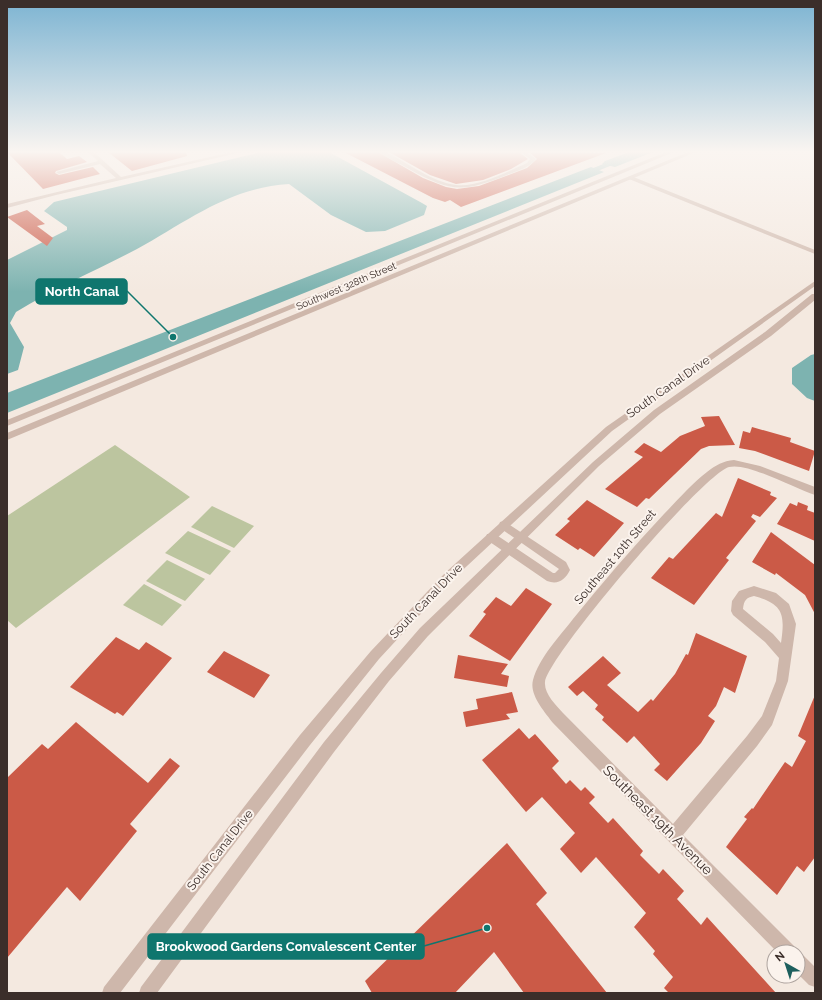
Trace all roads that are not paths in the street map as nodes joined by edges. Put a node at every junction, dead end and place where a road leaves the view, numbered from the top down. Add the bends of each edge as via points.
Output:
1 (32, 199) edge
2 (557, 199) edge
3 (581, 199) edge
4 (680, 199) edge
5 (8, 204) edge
6 (815, 252) edge
7 (815, 283) edge
8 (815, 296) edge
9 (7, 423) edge
10 (7, 437) edge
11 (815, 491) edge
12 (504, 525) junction
13 (521, 536) junction
14 (490, 537) junction
15 (508, 550) junction
16 (785, 656) junction
17 (539, 682) joint
18 (673, 835) junction
19 (780, 944) edge
20 (806, 970) edge
21 (815, 979) edge
22 (110, 993) edge
23 (147, 993) edge

1 - 5 street
2 - 9 street, Southwest 328th Street
3 - 10 street, Southwest 328th Street
4 - 6 street
7 - 12 street, South Canal Drive via 609,429
8 - 13 street, South Canal Drive via 768,334 657,412 596,464
11 - 17 street, Southeast 10th Street via 748,466 726,464 716,468 673,510 625,564 575,626 544,670
12 - 13 street
12 - 14 street, South Canal Drive
13 - 15 street, South Canal Drive
13 - 15 street via 562,565 565,570 562,574 558,578 551,578
14 - 15 street
14 - 22 street, South Canal Drive via 449,576 346,690
15 - 23 street, South Canal Drive via 424,632 385,677 325,753
16 - 16 street via 790,624 785,608 772,596 754,591 743,594 738,601 737,611 769,638
16 - 18 street via 782,681 767,720
17 - 18 street, Southeast 19th Avenue via 542,696 558,718
18 - 19 street, Southeast 19th Avenue
20 - 21 street

